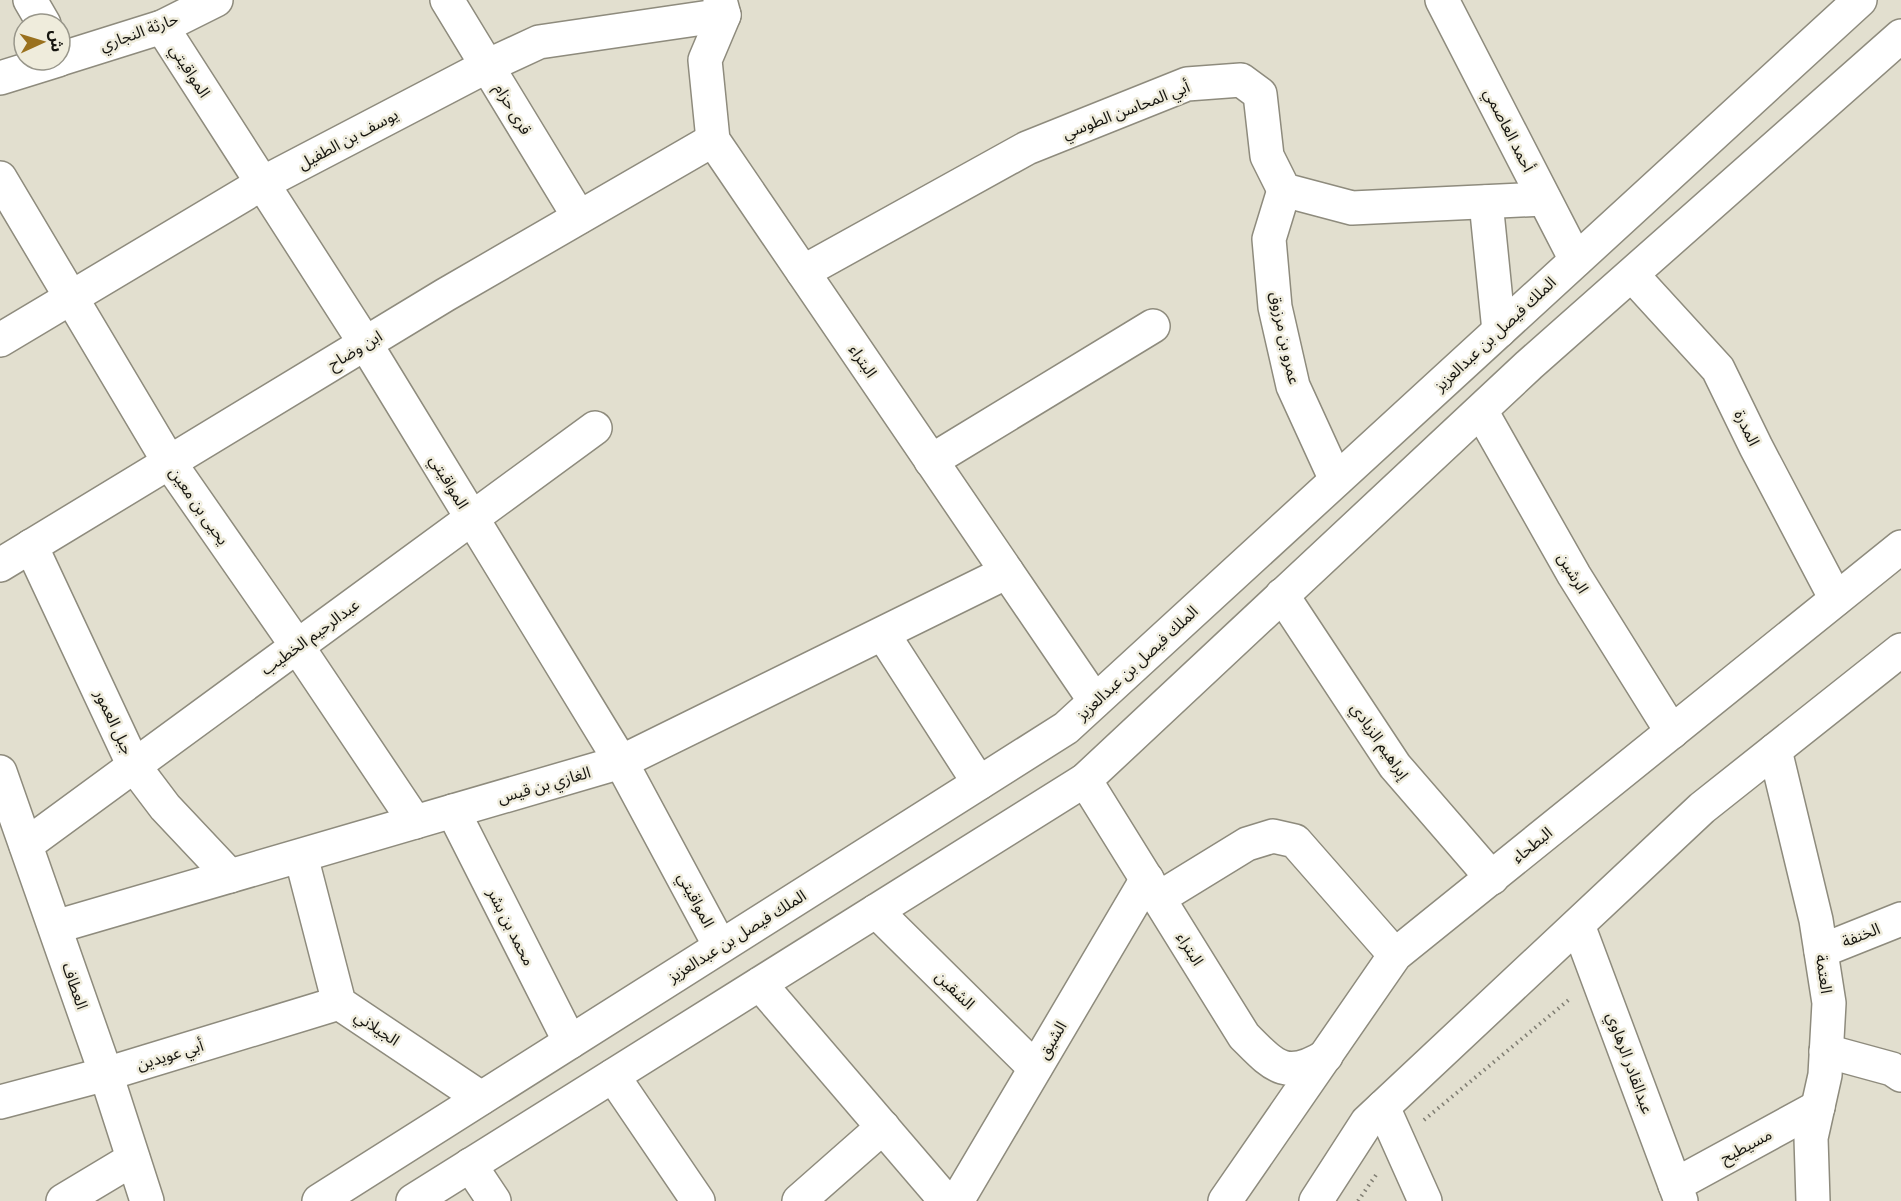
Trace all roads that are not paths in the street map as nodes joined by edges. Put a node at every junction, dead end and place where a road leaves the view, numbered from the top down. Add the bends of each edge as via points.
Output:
1 (216, 0) edge
2 (447, 0) edge
3 (1442, 0) edge
4 (1860, 0) edge
5 (722, 8) edge
6 (162, 27) junction
7 (1901, 36) edge
8 (72, 54) edge
9 (487, 66) junction
10 (17, 72) edge
11 (0, 78) edge
12 (713, 140) junction
13 (0, 178) edge
14 (263, 183) junction
15 (1284, 190) junction
16 (1544, 199) junction
17 (1486, 202) junction
18 (579, 217) junction
19 (1576, 260) junction
20 (803, 273) junction
21 (1632, 275) junction
22 (71, 297) junction
23 (1153, 326) dead end
24 (1499, 331) junction
25 (0, 340) edge
26 (365, 344) junction
27 (1481, 411) junction
28 (595, 428) dead end
29 (931, 461) junction
30 (169, 462) junction
31 (1336, 480) junction
32 (471, 518) junction
33 (31, 546) junction
34 (1901, 547) edge
35 (0, 565) edge
36 (1007, 572) junction
37 (1282, 595) junction
38 (1836, 599) junction
39 (883, 634) junction
40 (297, 646) junction
41 (1901, 650) edge
42 (1095, 702) junction
43 (1672, 732) junction
44 (1775, 750) junction
45 (621, 762) junction
46 (134, 766) junction
47 (0, 772) edge
48 (1085, 780) junction
49 (979, 783) junction
50 (453, 811) junction
51 (415, 822) junction
52 (26, 845) junction
53 (301, 856) junction
54 (230, 876) junction
55 (1492, 878) junction
56 (1153, 889) junction
57 (876, 911) junction
58 (1901, 918) edge
59 (1578, 925) junction
60 (55, 927) junction
61 (720, 946) junction
62 (1821, 951) junction
63 (1395, 955) junction
64 (760, 984) junction
65 (339, 1003) junction
66 (570, 1042) junction
67 (1826, 1051) junction
68 (1326, 1056) junction
69 (1035, 1068) junction
70 (106, 1074) junction
71 (613, 1076) junction
72 (1901, 1076) edge
73 (481, 1098) junction
74 (0, 1102) edge
75 (1383, 1107) junction
76 (1818, 1107) junction
77 (883, 1127) junction
78 (133, 1159) junction
79 (470, 1166) junction
80 (1678, 1193) edge
81 (63, 1201) edge
82 (147, 1201) edge
83 (320, 1201) edge
84 (413, 1201) edge
85 (494, 1201) edge
86 (698, 1201) edge
87 (799, 1201) edge
88 (946, 1201) edge
89 (957, 1201) edge
90 (1225, 1201) edge
91 (1316, 1201) edge
92 (1425, 1201) edge
93 (1813, 1201) edge

1 - 6 street, حارثة النجاري
2 - 9 street, قرى حزام
3 - 16 street, أحمد العاصمي
4 - 19 street, الملك فيصل بن عبدالعزيز
5 - 9 street, يوسف بن الطفيل via 539,42
5 - 12 street, البتراء via 705,60
6 - 8 street, حارثة النجاري
6 - 14 street, المواقيتي
7 - 21 street
9 - 14 street, يوسف بن الطفيل
9 - 18 street, قرى حزام
10 - 11 street, حارثة النجاري
12 - 18 street, ابن وضاح
12 - 20 street, البتراء
13 - 22 street, يحيى بن معين
14 - 22 street, يوسف بن الطفيل
14 - 26 street, المواقيتي
15 - 17 street via 1352,208
15 - 20 street, أبي المحاسن الطوسي via 1267,156 1260,94 1241,80 1186,84 1027,148
15 - 31 street, عمرو بن مرزوق via 1269,239 1275,307 1293,386
16 - 17 street
16 - 19 street, أحمد العاصمي
17 - 24 street
18 - 26 street, ابن وضاح
19 - 24 street, الملك فيصل بن عبدالعزيز
20 - 29 street, البتراء
21 - 27 street
21 - 38 street, المدرة via 1718,369
22 - 25 street, يوسف بن الطفيل
22 - 30 street, يحيى بن معين
23 - 29 street
24 - 31 street, الملك فيصل بن عبدالعزيز
26 - 30 street, ابن وضاح
26 - 32 street, المواقيتي
27 - 37 street
27 - 43 street, الرشين via 1574,575
28 - 32 street, عبدالرحيم الخطيب
29 - 36 street, البتراء
30 - 33 street, ابن وضاح
30 - 40 street, يحيى بن معين
31 - 42 street, الملك فيصل بن عبدالعزيز
32 - 40 street, عبدالرحيم الخطيب
32 - 45 street, المواقيتي
33 - 35 street, ابن وضاح
33 - 46 street, جبل العمور
34 - 38 street, البطحاء
36 - 39 street, الغازي بن قيس
36 - 42 street, البتراء
37 - 48 street
37 - 55 street, إبراهيم الزيادي via 1395,766
38 - 43 street, البطحاء
39 - 45 street, الغازي بن قيس
39 - 49 street
40 - 46 street, عبدالرحيم الخطيب
40 - 51 street, يحيى بن معين
41 - 44 street
42 - 49 street, الملك فيصل بن عبدالعزيز via 1066,728
43 - 55 street, البطحاء
44 - 59 street via 1702,808
44 - 62 street, العتمة
45 - 50 street, الغازي بن قيس
45 - 61 street, المواقيتي
46 - 52 street, عبدالرحيم الخطيب
46 - 54 street, جبل العمور via 165,807
47 - 52 street, العطاف
48 - 56 street, البتراء
48 - 57 street
49 - 61 street, الملك فيصل بن عبدالعزيز
50 - 51 street, الغازي بن قيس
50 - 66 street, محمد بن بشر
51 - 53 street, الغازي بن قيس
52 - 60 street, العطاف
53 - 54 street, الغازي بن قيس
53 - 65 street, الجيلاني
54 - 60 street, الغازي بن قيس
55 - 63 street, البطحاء
56 - 63 street via 1247,844 1273,836 1295,841
56 - 68 street, البتراء via 1244,1036 1270,1062 1289,1069 1307,1067
56 - 69 street, الشيق
57 - 64 street
57 - 69 street, الشقين
58 - 62 street, الخنفة
59 - 75 street
59 - 80 street, عبدالقادر الرهاوي
60 - 70 street, العطاف
61 - 66 street, الملك فيصل بن عبدالعزيز
62 - 67 street, العتمة via 1829,1003
63 - 68 street, البطحاء
64 - 71 street
64 - 77 street
65 - 70 street, أبي عويدين
65 - 73 street, الجيلاني
66 - 73 street, الملك فيصل بن عبدالعزيز
67 - 72 street via 1892,1069
67 - 76 street, العتمة
68 - 90 street, البطحاء
69 - 89 street, الشيق
70 - 74 street, أبي عويدين
70 - 78 street, العطاف
71 - 79 street
71 - 86 street
73 - 83 street, الملك فيصل بن عبدالعزيز
75 - 91 street via 1367,1122
75 - 92 street
76 - 80 street, مسيطيح
76 - 93 street, العتمة via 1811,1138
77 - 87 street
77 - 88 street
78 - 81 street
78 - 82 street, العطاف
79 - 84 street
79 - 85 street

